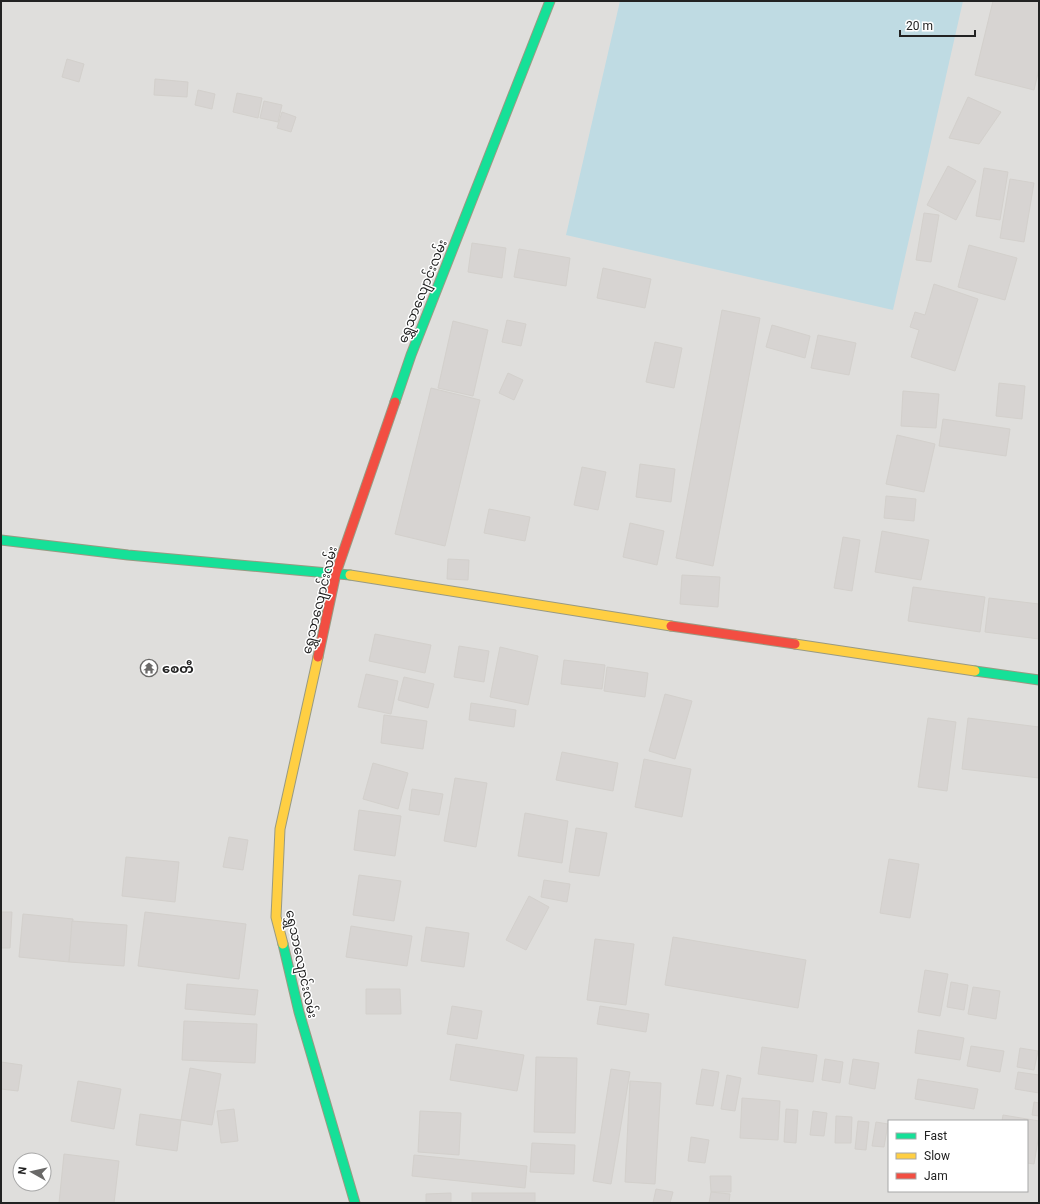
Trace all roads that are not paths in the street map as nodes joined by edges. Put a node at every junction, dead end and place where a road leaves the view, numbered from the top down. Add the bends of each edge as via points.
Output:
1 (550, 1) edge
2 (1, 540) edge
3 (336, 573) junction
4 (1039, 680) edge
5 (355, 1203) edge

1 - 3 street, ရွှေသာလျောင်းလမ်း via 411,355
2 - 3 street via 128,556
3 - 4 street
3 - 5 street, ရွှေသာလျောင်းလမ်း via 280,829 276,917 298,1012

